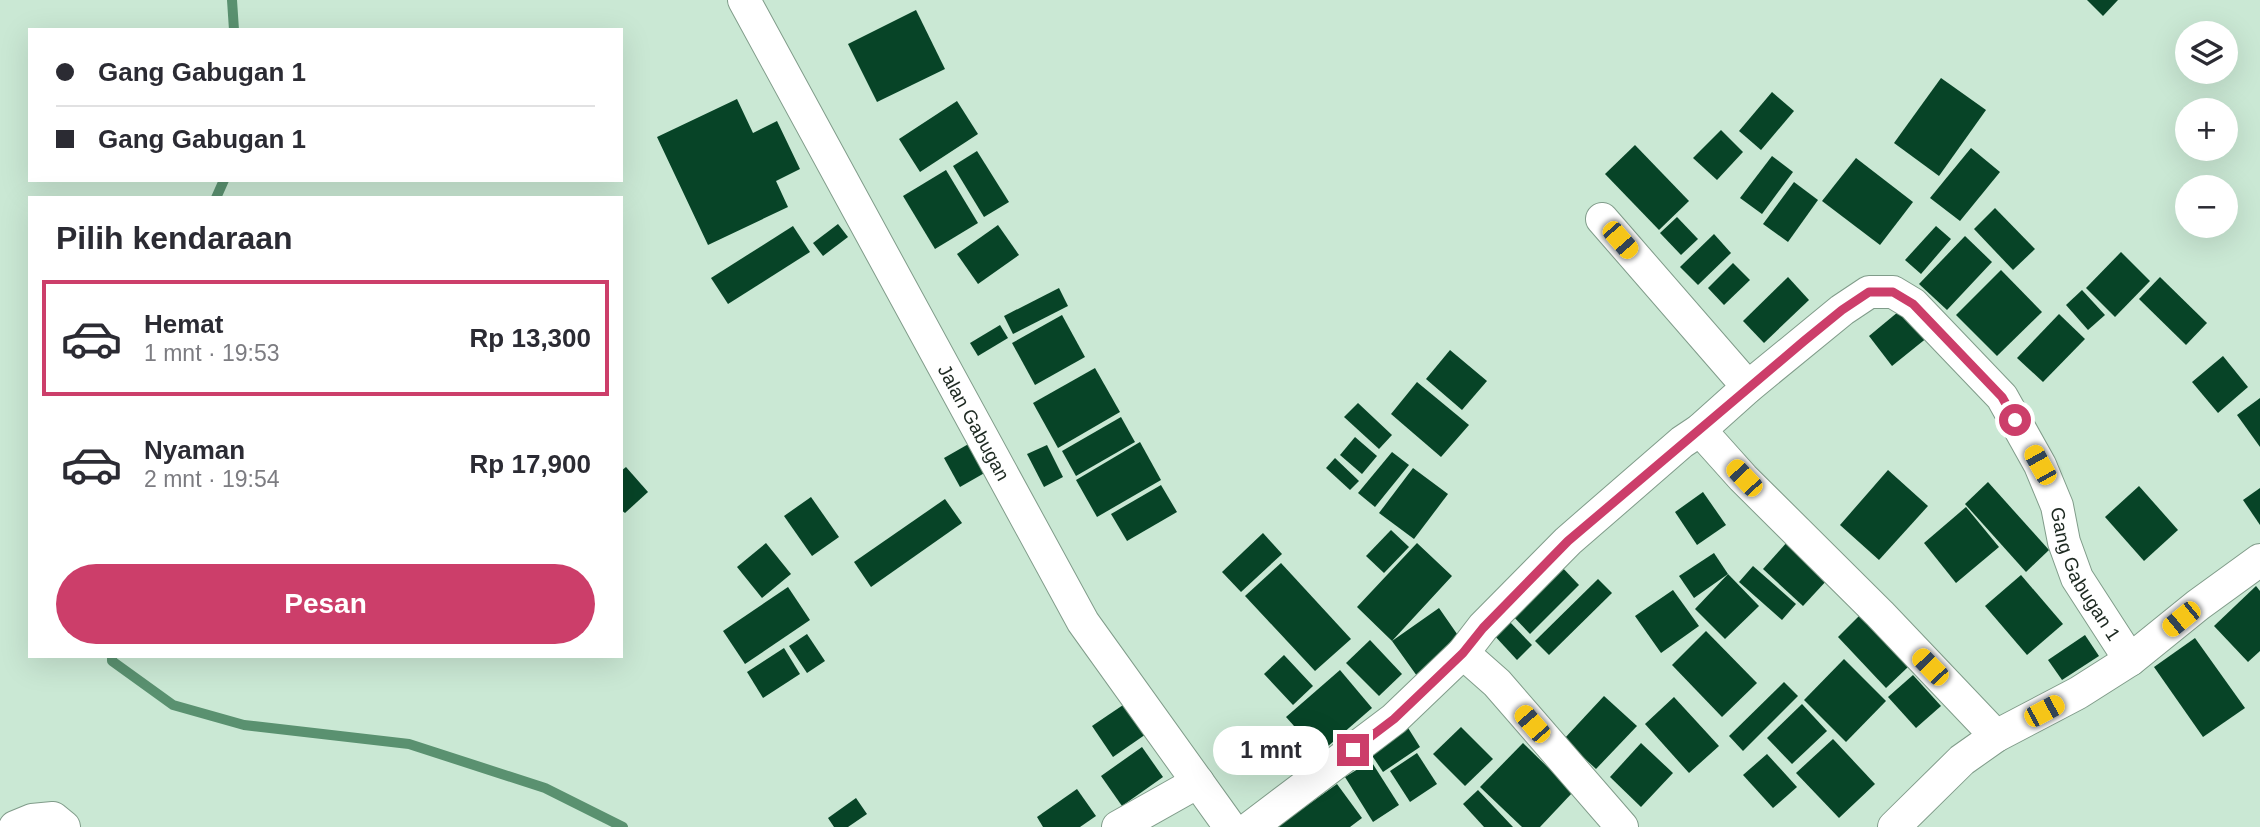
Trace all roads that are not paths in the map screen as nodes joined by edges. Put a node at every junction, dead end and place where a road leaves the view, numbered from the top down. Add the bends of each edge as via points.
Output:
1 (744, 0) edge
2 (1602, 219) dead end
3 (1748, 387) junction
4 (1700, 430) junction
5 (2260, 560) edge
6 (1463, 653) junction
7 (2130, 660) junction
8 (1996, 736) junction
9 (1198, 782) junction
10 (1907, 822) edge
11 (15, 827) edge
12 (64, 827) edge
13 (1118, 827) edge
14 (1230, 827) edge
15 (1251, 827) edge
16 (1622, 827) edge

1 - 9 street, Jalan Gabugan via 1083,622
2 - 3 street
3 - 4 street, Gang Gabugan 1
3 - 7 street, Gang Gabugan 1 via 1869,292 1893,292 1913,304 2002,397 2057,506 2077,578
4 - 6 street, Gang Gabugan 1 via 1568,541
4 - 8 street
5 - 7 street
6 - 15 street, Gang Gabugan 1 via 1394,719
6 - 16 street via 1497,683
7 - 8 street
8 - 10 street via 1962,760
9 - 13 street
9 - 14 street, Jalan Gabugan
11 - 12 street via 53,818

